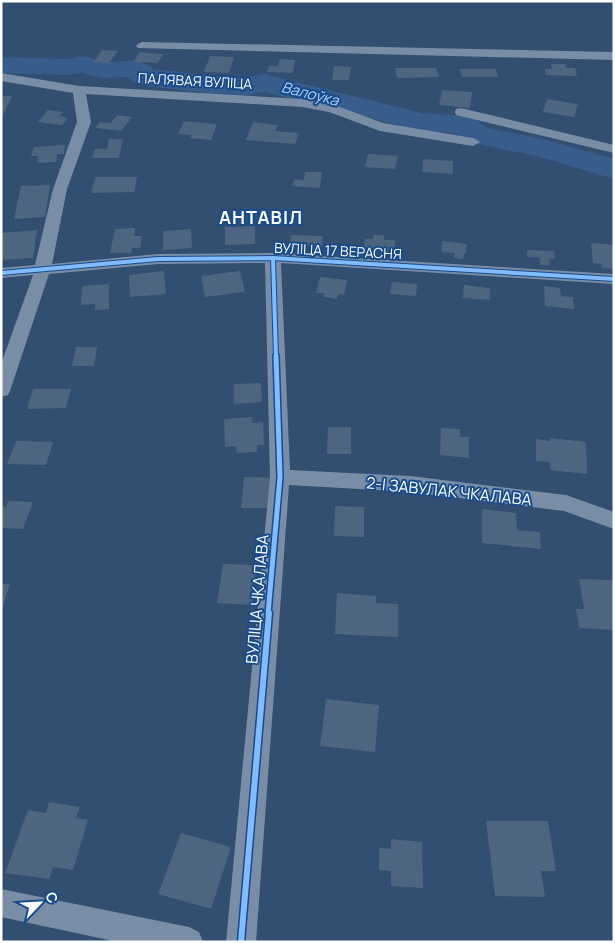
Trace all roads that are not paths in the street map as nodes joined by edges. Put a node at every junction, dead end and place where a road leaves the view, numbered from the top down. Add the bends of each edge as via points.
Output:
1 (142, 46) dead end
2 (614, 56) edge
3 (1, 77) edge
4 (79, 90) junction
5 (461, 112) dead end
6 (473, 142) dead end
7 (614, 149) edge
8 (273, 258) junction
9 (42, 271) junction
10 (1, 273) edge
11 (614, 279) edge
12 (1, 391) edge
13 (280, 477) junction
14 (614, 521) edge
15 (1, 903) edge
16 (189, 942) edge
17 (241, 942) edge

1 - 2 street, ПАЛЯВАЯ ВУЛІЦА
3 - 4 street, ПАЛЯВАЯ ВУЛІЦА
4 - 6 street, ПАЛЯВАЯ ВУЛІЦА via 302,102 332,108 380,127
4 - 9 street via 84,122 60,189
5 - 7 street
8 - 9 street, ВУЛІЦА 17 ВЕРАСНЯ via 158,259
8 - 11 street, ВУЛІЦА 17 ВЕРАСНЯ
8 - 13 street, ВУЛІЦА ЧКАЛАВА
9 - 10 street, ВУЛІЦА 17 ВЕРАСНЯ
9 - 12 street
13 - 14 street, 2-І ЗАВУЛАК ЧКАЛАВА via 410,484 566,503
13 - 17 street, ВУЛІЦА ЧКАЛАВА
15 - 16 street

